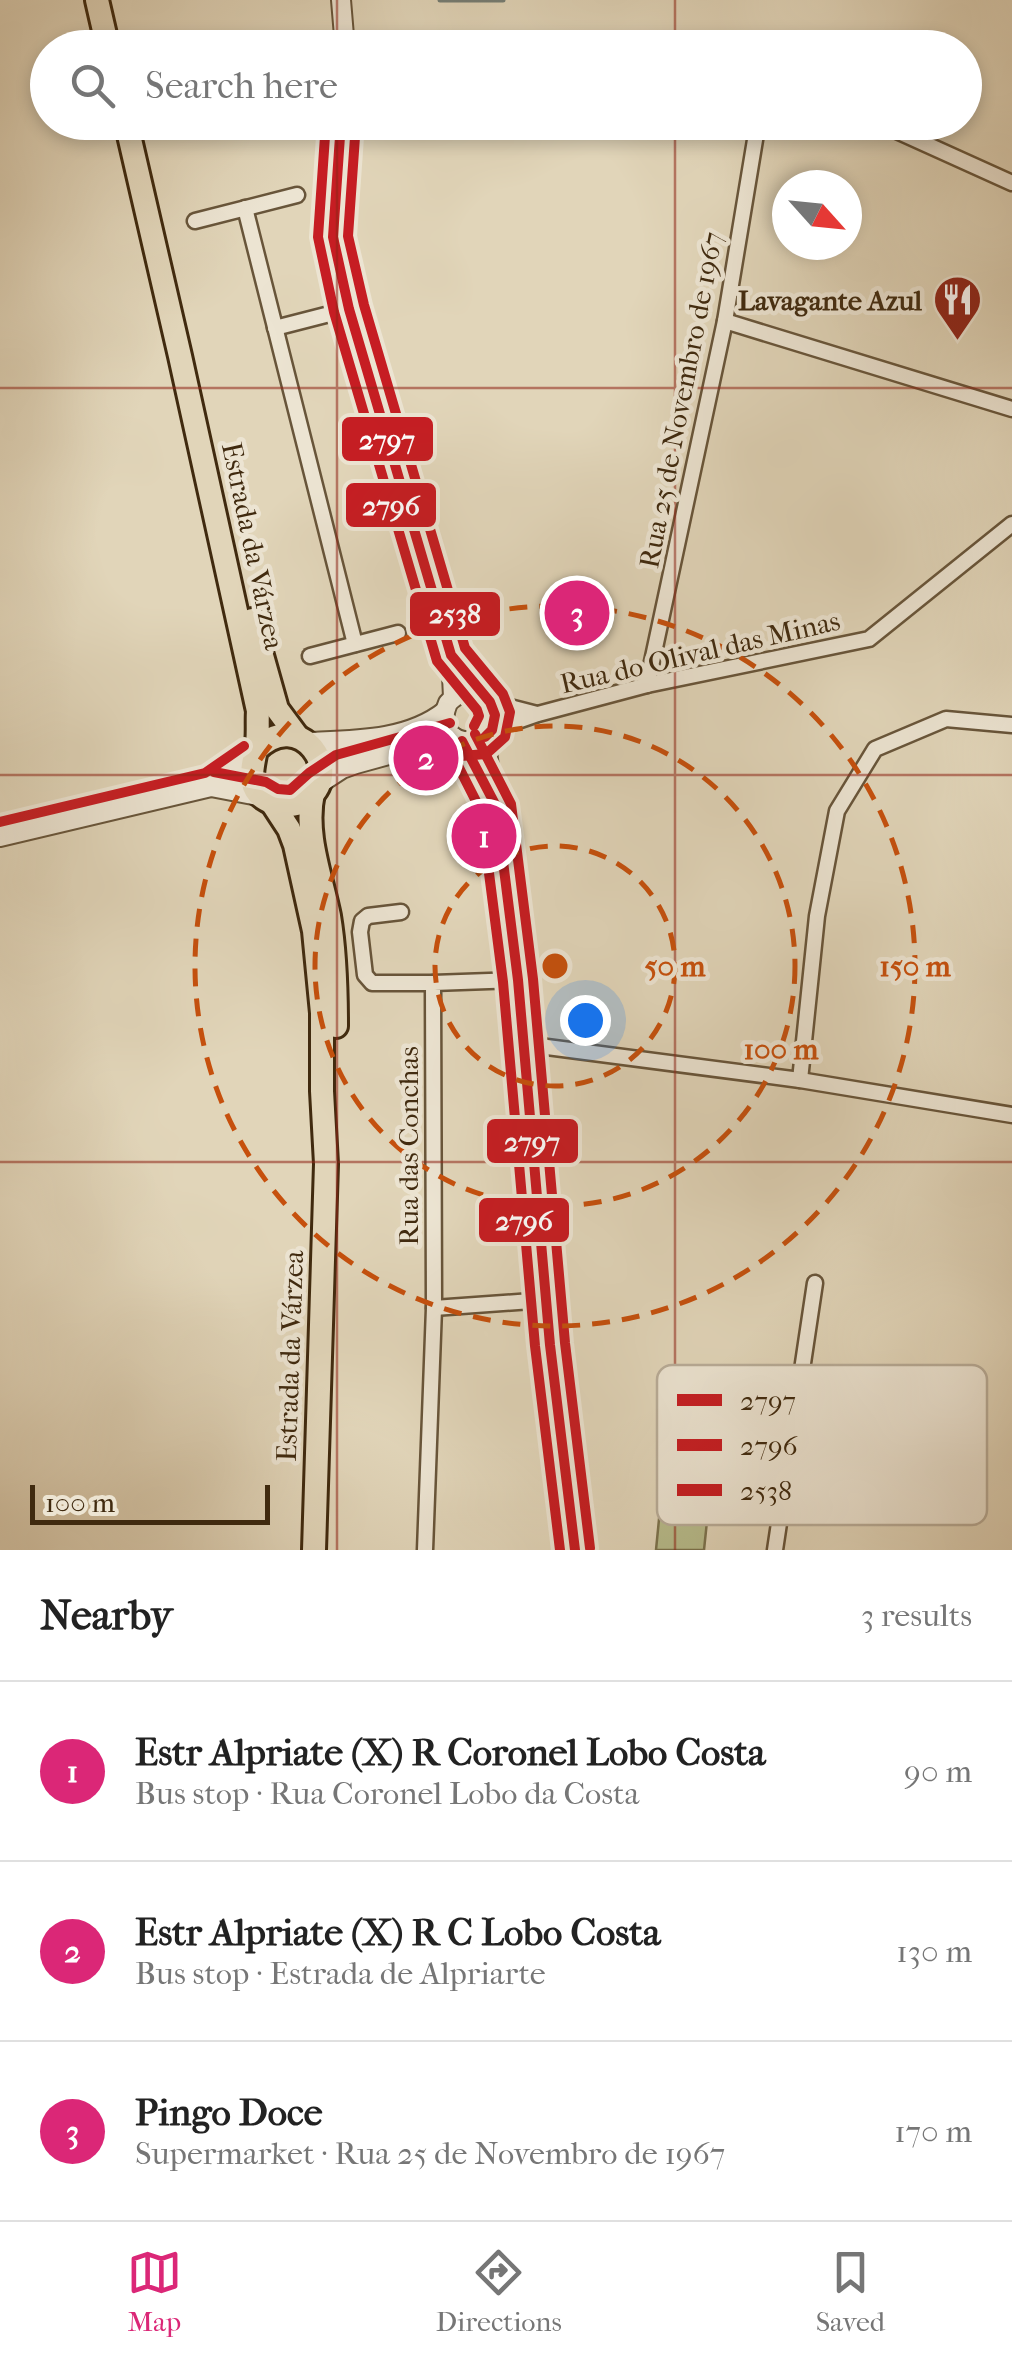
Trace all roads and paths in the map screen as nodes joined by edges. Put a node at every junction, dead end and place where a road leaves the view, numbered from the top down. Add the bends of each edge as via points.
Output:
1 (97, 0) edge
2 (341, 0) edge
3 (104, 30) edge
4 (344, 30) edge
5 (130, 140) edge
6 (341, 140) edge
7 (755, 140) edge
8 (917, 140) edge
9 (1012, 183) edge
10 (297, 195) dead end
11 (244, 208) junction
12 (196, 221) dead end
13 (349, 309) junction
14 (726, 321) junction
15 (275, 328) junction
16 (180, 356) junction
17 (1012, 410) edge
18 (1012, 524) edge
19 (398, 632) dead end
20 (355, 644) junction
21 (451, 655) junction
22 (310, 656) dead end
23 (647, 686) junction
24 (487, 699) junction
25 (449, 704) junction
26 (538, 714) junction
27 (1012, 725) edge
28 (489, 733) junction
29 (302, 739) junction
30 (458, 739) junction
31 (254, 754) junction
32 (211, 787) junction
33 (316, 788) junction
34 (268, 800) junction
35 (496, 806) junction
36 (0, 836) edge
37 (400, 912) dead end
38 (518, 980) junction
39 (433, 983) junction
40 (524, 1044) junction
41 (800, 1080) junction
42 (1012, 1115) edge
43 (326, 1164) junction
44 (815, 1283) dead end
45 (545, 1300) junction
46 (434, 1308) junction
47 (803, 1365) edge
48 (779, 1525) edge
49 (314, 1550) edge
50 (425, 1550) edge
51 (575, 1550) edge
52 (775, 1550) edge

1 - 3 main road
2 - 4 street
5 - 16 main road, Estrada da Várzea
6 - 13 street via 333,237
7 - 14 street, Rua 25 de Novembro de 1967
8 - 9 street
10 - 11 street
11 - 12 street
11 - 15 street
13 - 15 street
13 - 21 street
14 - 17 street
14 - 23 street, Rua 25 de Novembro de 1967
15 - 20 street
16 - 29 main road, Estrada da Várzea via 277,710
16 - 31 main road, Estrada da Várzea via 258,710
18 - 23 street, Rua do Olival das Minas via 869,639
19 - 20 street
20 - 22 street
21 - 24 street
21 - 25 street
23 - 26 street, Rua do Olival das Minas
24 - 25 street via 463,692
24 - 26 street, Rua do Olival das Minas
24 - 28 street via 495,716
25 - 29 street via 432,720 396,734
25 - 30 street via 444,720
26 - 28 street, Rua do Olival das Minas
27 - 41 street via 946,718 875,749 837,811
28 - 30 street via 478,741
28 - 35 street
29 - 31 main road via 273,738
29 - 33 main road, Estrada da Várzea via 320,762
30 - 33 street via 356,764
30 - 35 street
31 - 32 street
31 - 34 main road, Estrada da Várzea via 251,776
32 - 34 street
32 - 36 street
33 - 34 main road via 294,804
33 - 43 main road, Estrada da Várzea via 309,820 336,984
34 - 43 main road, Estrada da Várzea via 295,845 314,932
35 - 38 street
37 - 39 street via 362,921 365,975 372,982
38 - 39 street
38 - 40 street
39 - 46 street, Rua das Conchas
40 - 41 street
40 - 45 street
41 - 42 street
43 - 49 main road, Estrada da Várzea
44 - 47 street
45 - 46 street
45 - 51 street
46 - 50 street, Rua das Conchas
48 - 52 street

